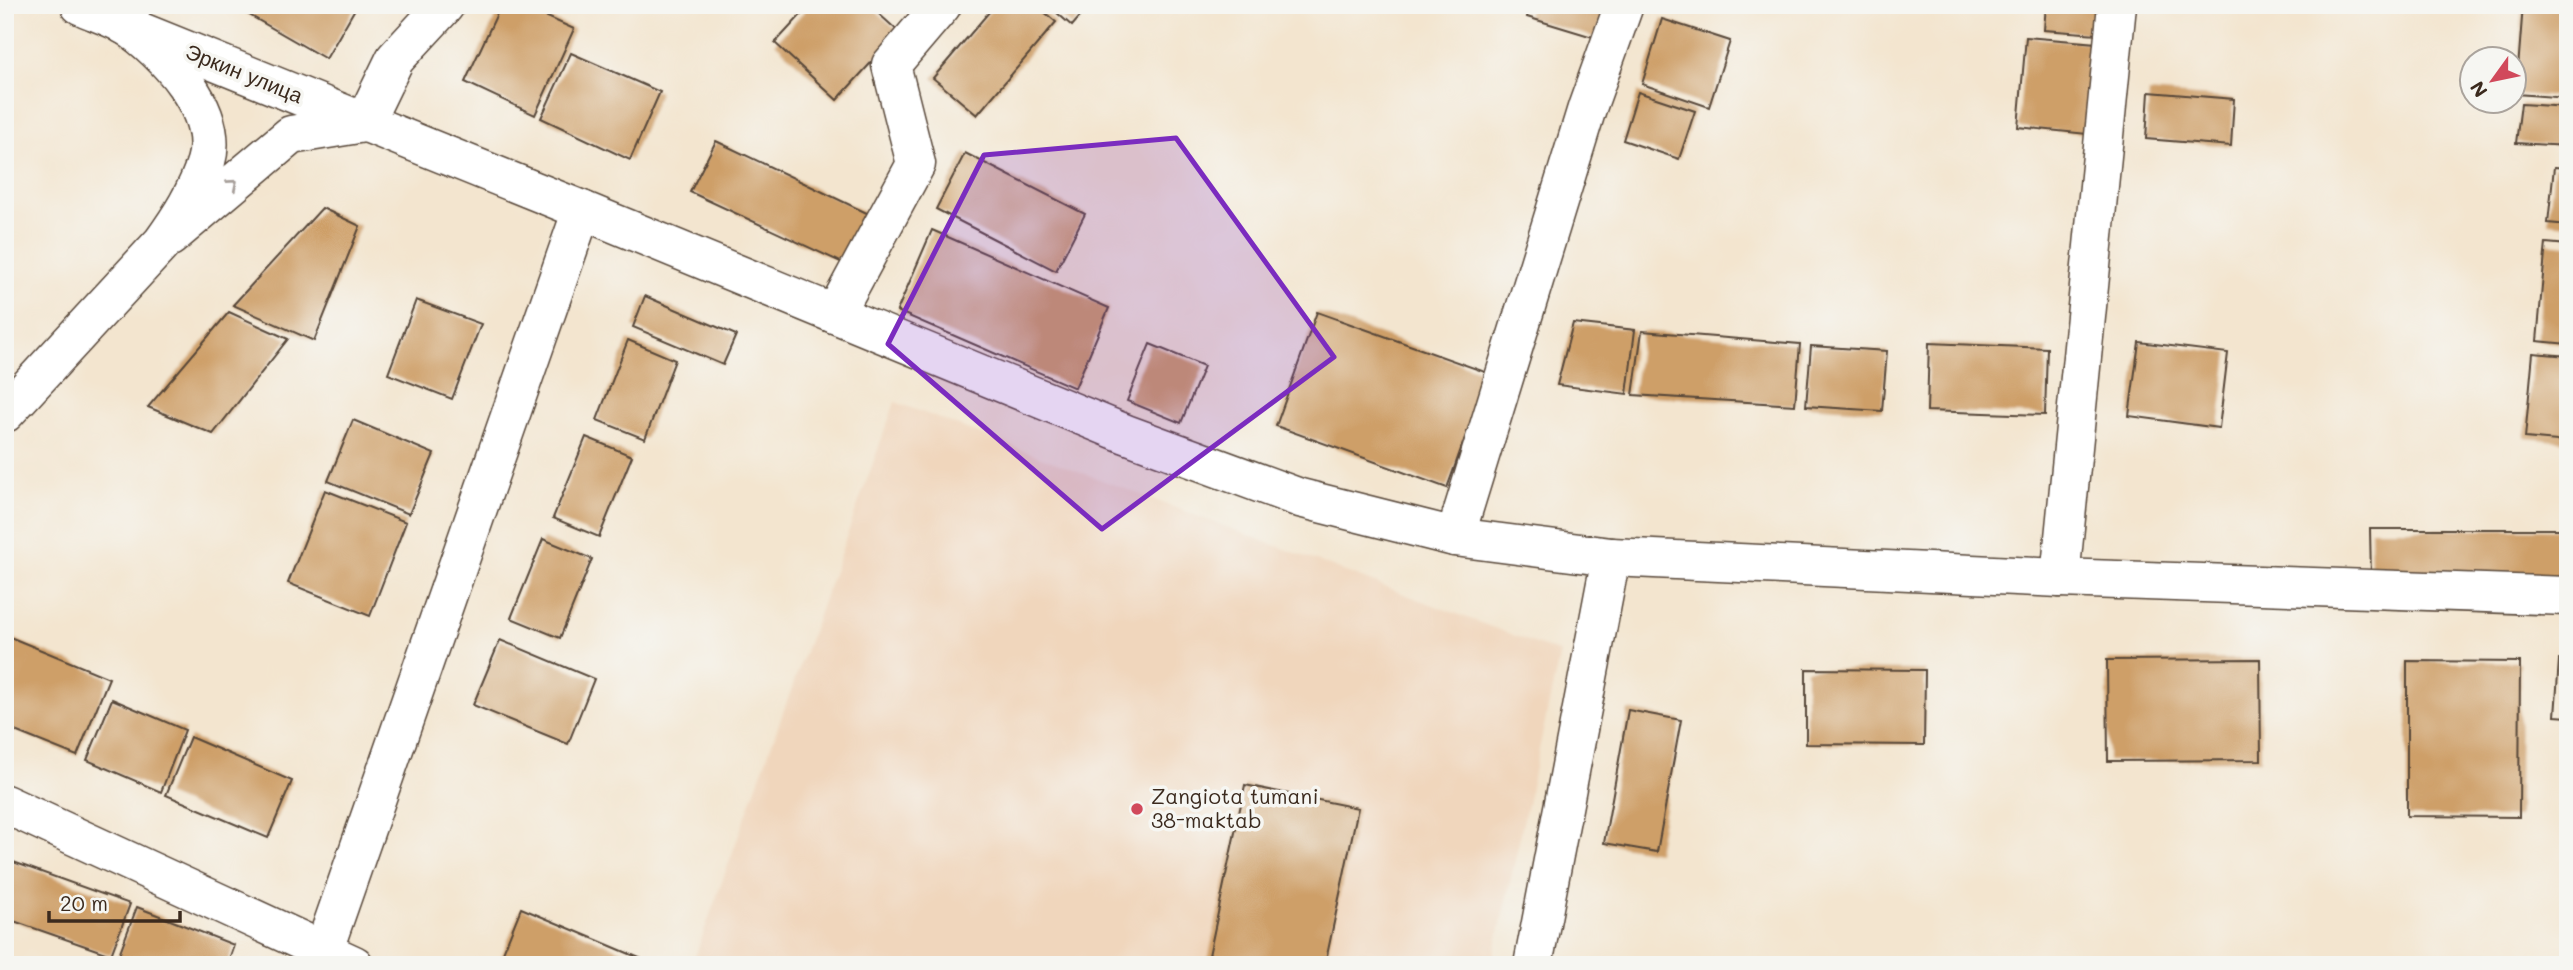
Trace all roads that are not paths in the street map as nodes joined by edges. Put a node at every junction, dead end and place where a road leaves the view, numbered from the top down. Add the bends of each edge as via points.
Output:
1 (80, 5) edge
2 (445, 5) edge
3 (942, 5) edge
4 (1624, 5) edge
5 (2117, 5) edge
6 (128, 15) edge
7 (364, 123) junction
8 (582, 210) junction
9 (162, 243) junction
10 (835, 314) junction
11 (5, 413) edge
12 (1455, 537) junction
13 (1611, 557) junction
14 (2060, 578) junction
15 (2568, 596) edge
16 (5, 804) edge
17 (338, 958) edge
18 (1533, 965) edge

1 - 6 street, Эркин улица
2 - 7 street via 396,59
3 - 10 street via 891,65 916,164
4 - 12 street via 1587,108
5 - 14 street
6 - 7 street, Эркин улица
6 - 9 street via 179,74 197,103 207,137 206,160 196,187
7 - 8 street, Эркин улица
9 -> 7 street via 291,135
8 - 10 street, Эркин улица
8 - 17 street
9 - 11 street
10 - 12 street, Эркин улица via 1126,434 1300,498
12 - 13 street, Эркин улица
13 - 14 street, Эркин улица
13 - 18 street
14 - 15 street, Эркин улица
16 - 17 street

